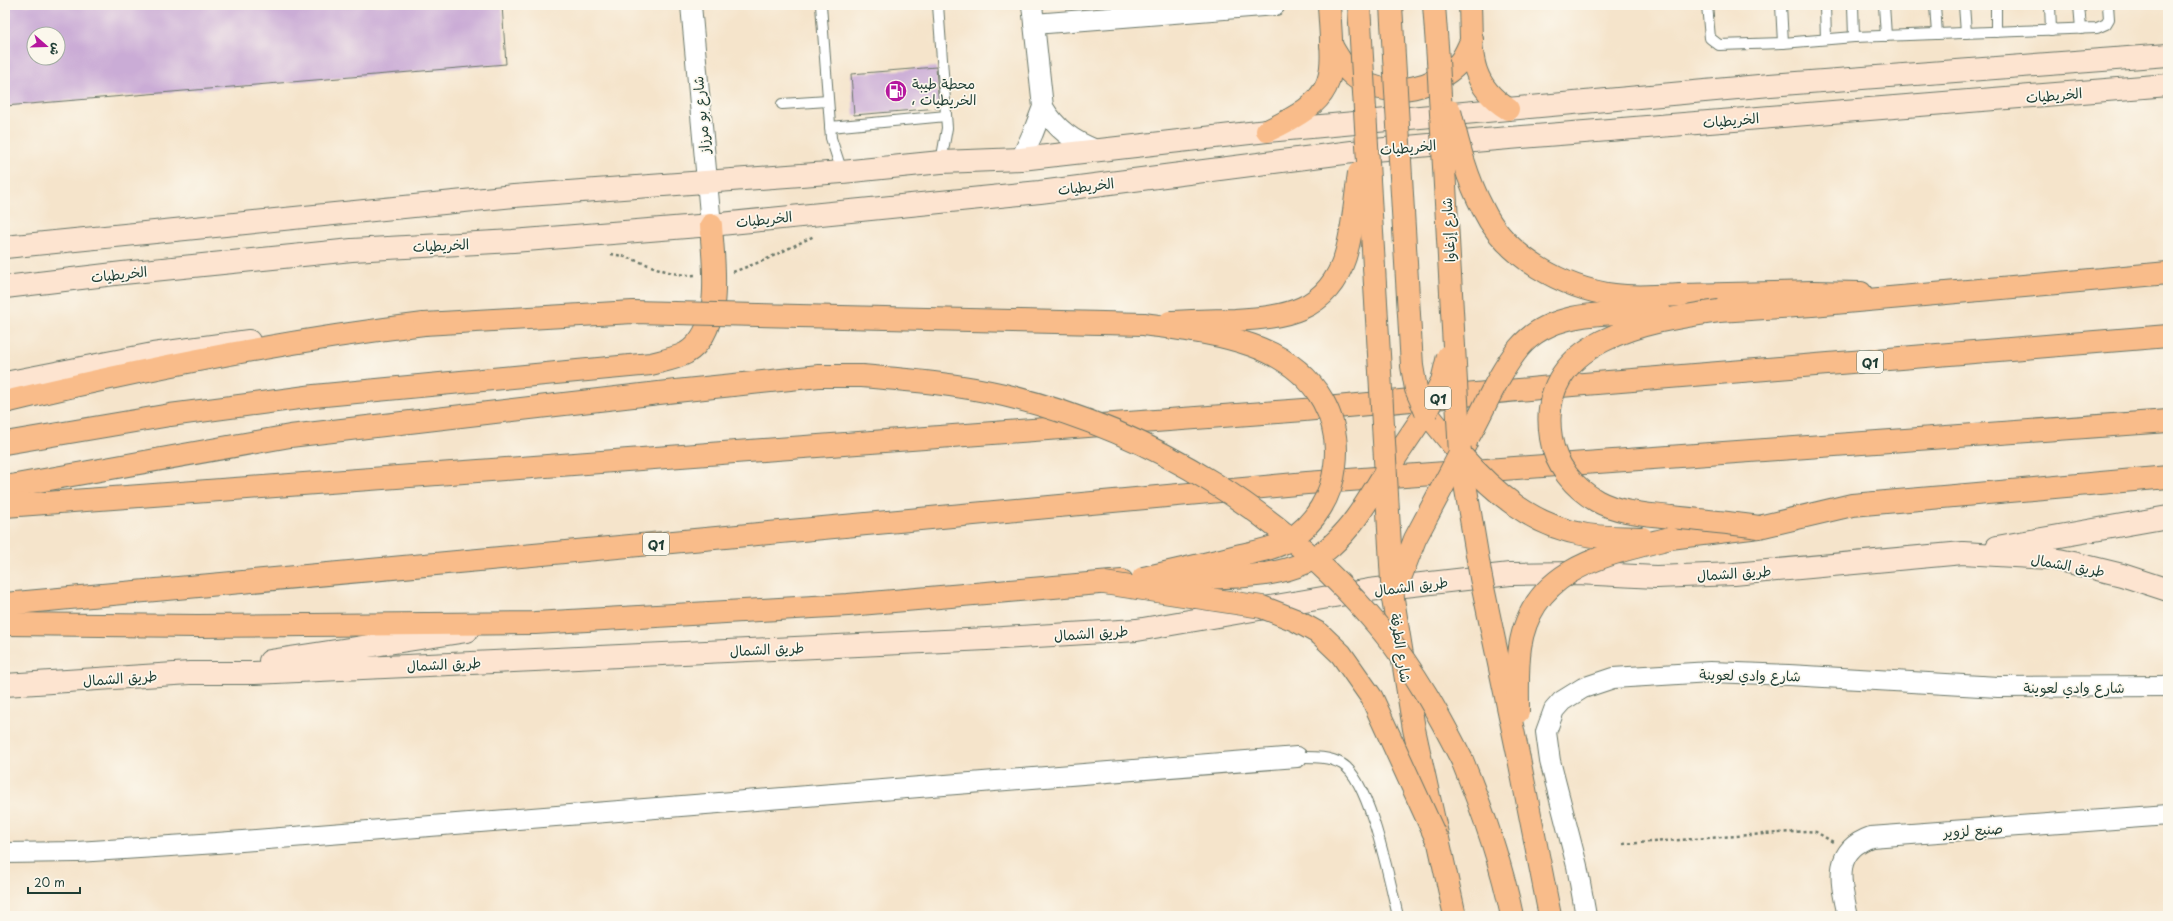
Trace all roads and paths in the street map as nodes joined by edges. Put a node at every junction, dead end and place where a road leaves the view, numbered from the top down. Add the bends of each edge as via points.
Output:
1 (692, 5) edge
2 (821, 5) edge
3 (938, 5) edge
4 (1275, 5) edge
5 (1329, 5) edge
6 (1359, 5) edge
7 (1391, 5) edge
8 (1434, 5) edge
9 (1470, 5) edge
10 (1707, 5) edge
11 (1781, 5) edge
12 (1824, 5) edge
13 (1853, 5) edge
14 (1884, 5) edge
15 (1935, 5) edge
16 (1964, 5) edge
17 (1996, 5) edge
18 (2050, 5) edge
19 (2079, 5) edge
20 (2108, 5) edge
21 (1033, 15) edge
22 (2081, 29) junction
23 (2052, 30) junction
24 (1996, 32) junction
25 (1966, 33) junction
26 (1937, 34) junction
27 (1886, 36) junction
28 (1854, 37) junction
29 (1472, 39) junction
30 (1826, 39) junction
31 (1783, 43) junction
32 (1331, 46) junction
33 (2168, 55) edge
34 (1438, 60) junction
35 (2168, 85) edge
36 (828, 101) junction
37 (782, 104) dead end
38 (1043, 107) junction
39 (1508, 109) junction
40 (946, 116) junction
41 (830, 127) junction
42 (1365, 130) junction
43 (1267, 131) junction
44 (1096, 150) junction
45 (1021, 159) junction
46 (941, 162) junction
47 (842, 172) junction
48 (707, 181) junction
49 (711, 225) junction
50 (5, 247) edge
51 (2168, 273) edge
52 (5, 287) edge
53 (1812, 298) junction
54 (1452, 307) junction
55 (1719, 311) junction
56 (1144, 324) junction
57 (358, 332) junction
58 (2168, 336) edge
59 (5, 383) edge
60 (5, 402) edge
61 (1426, 412) junction
62 (2168, 421) edge
63 (5, 443) edge
64 (1460, 454) junction
65 (1385, 472) junction
66 (2168, 477) edge
67 (5, 487) edge
68 (5, 506) edge
69 (2168, 517) edge
70 (1759, 527) junction
71 (1670, 538) junction
72 (1963, 553) junction
73 (1143, 578) junction
74 (1104, 583) junction
75 (2168, 590) edge
76 (1393, 599) junction
77 (5, 604) edge
78 (535, 623) junction
79 (5, 624) edge
80 (190, 673) junction
81 (50, 682) junction
82 (5, 686) edge
83 (2168, 686) edge
84 (5, 701) edge
85 (1297, 757) joint
86 (1518, 759) junction
87 (2168, 815) edge
88 (1437, 840) junction
89 (1623, 844) dead end
90 (5, 853) edge
91 (1845, 858) junction
92 (1398, 916) edge
93 (1455, 916) edge
94 (1512, 916) edge
95 (1550, 916) edge
96 (1586, 916) edge
97 (1848, 916) edge

1 - 48 street, شارع بو مرزاز
2 - 36 lane
3 - 40 lane
4 - 21 street
5 - 32 main road
6 - 42 main road, bridge
7 - 61 main road, bridge via 1412,366 1416,389
8 - 34 main road, شارع إزغاوا
9 - 29 main road
10 - 31 lane via 1708,32 1714,43
11 - 31 lane
12 - 30 lane
13 - 28 lane
14 - 27 lane
15 - 26 lane
16 - 25 lane
17 - 24 lane
18 - 23 lane
19 - 22 lane
20 - 22 lane via 2109,19 2106,24 2102,27
21 - 38 street, الخريطيات
22 - 23 lane
23 - 24 lane
24 - 25 lane
25 - 26 lane
26 - 27 lane
27 - 28 lane
28 - 30 lane
29 - 32 main road via 1460,62 1446,74 1425,85 1401,88 1374,87 1362,82 1350,72
29 - 39 main road via 1473,60 1481,84 1488,94
30 - 31 lane
32 - 43 main road via 1332,67 1325,92 1310,107
33 - 39 main road, الخريطيات via 1770,85
34 - 53 main road, bridge via 1466,166 1483,210 1507,242 1541,269 1591,290 1624,296
34 - 54 main road, شارع إزغاوا, bridge
35 - 49 main road, الخريطيات via 1368,151 1040,192
36 - 37 lane
36 - 41 lane
38 - 44 street, الخريطيات via 1065,134 1080,144
38 - 45 street, الخريطيات
39 - 43 main road, الخريطيات
40 - 41 lane
40 - 46 lane via 946,140
41 - 47 lane via 834,150
42 - 56 main road, bridge via 1345,256 1333,282 1320,296 1297,311 1268,318
42 - 65 main road, شارع الطرفة, bridge
43 - 44 main road, الخريطيات
44 - 45 main road, الخريطيات
45 - 46 main road, الخريطيات
46 - 47 main road, الخريطيات
47 - 48 main road, الخريطيات
48 - 49 street, شارع بو مرزاز
48 - 50 main road, الخريطيات via 514,196
49 - 52 main road, الخريطيات via 513,241 352,250
49 - 63 main road via 714,299 712,314 702,336 694,346 672,359 651,364 314,396 170,415
51 - 53 main road via 1912,295
53 - 55 main road
54 - 61 main road, bridge via 1447,365
54 - 64 main road, شارع إزغاوا, bridge
55 - 64 main road, bridge via 1592,316 1565,320 1541,330 1520,347 1508,364
55 - 70 main road, bridge via 1671,318 1635,327 1598,342 1583,353 1567,369 1553,394 1549,417 1551,441 1558,462 1568,477 1605,505 1651,514
56 - 57 main road, bridge via 633,312 424,324
56 - 73 main road, bridge via 1221,336 1253,346 1284,360 1308,380 1322,399 1333,427 1336,449 1335,471 1329,492 1305,527 1288,540 1262,550
57 - 59 main road via 288,336 153,354
57 - 60 main road via 129,374
58 - 68 main road, Q1 via 1572,385 1304,410
61 - 64 main road
61 - 65 main road
62 - 77 main road, Q1 via 1307,483
64 - 71 main road, bridge via 1480,478 1525,512 1547,524 1598,536
64 - 76 main road, bridge via 1412,545
64 - 86 main road, bridge via 1479,571
65 - 73 main road, bridge via 1340,537 1321,554 1298,565 1275,572 1245,576
65 - 76 main road, شارع الطرفة, bridge
66 - 70 main road via 1852,505
67 - 94 main road, bridge via 290,436 819,376 862,376 940,383 1003,395 1067,413 1124,435 1180,462 1261,514 1294,540 1339,582 1384,633 1441,718 1483,811 1499,860
69 - 72 main road
70 - 71 main road, bridge
71 - 86 main road, bridge via 1608,554 1586,563 1562,577 1540,598 1527,622 1520,647
72 - 75 main road, طريق الشمال via 2049,558 2122,575
72 - 80 main road, طريق الشمال via 1734,574 1656,577 1577,573 1510,574 1369,590 1137,630 1086,634 262,673
73 - 74 main road, bridge
74 - 78 main road via 848,605
74 - 88 main road, bridge via 1262,607 1291,618 1320,634 1341,654 1372,698
76 - 88 main road, شارع الطرفة, bridge via 1414,729
78 - 79 main road via 197,626
78 - 80 main road via 414,638
80 - 81 main road, طريق الشمال
81 - 82 main road, طريق الشمال
81 - 84 main road
83 - 96 street, شارع وادي لعوينة via 1998,687 1710,672 1613,678 1583,688 1562,701 1554,710 1546,732 1550,761 1577,866
85 - 90 street via 209,844 77,852
85 - 92 lane via 1326,758 1343,764 1356,778 1383,854
86 - 95 main road
87 - 91 street, صنيع لزوير via 1872,837 1856,845
88 - 93 main road, شارع الطرفة
89 - 91 path via 1807,831 1816,832 1834,842 1840,847
91 - 97 street via 1841,875

